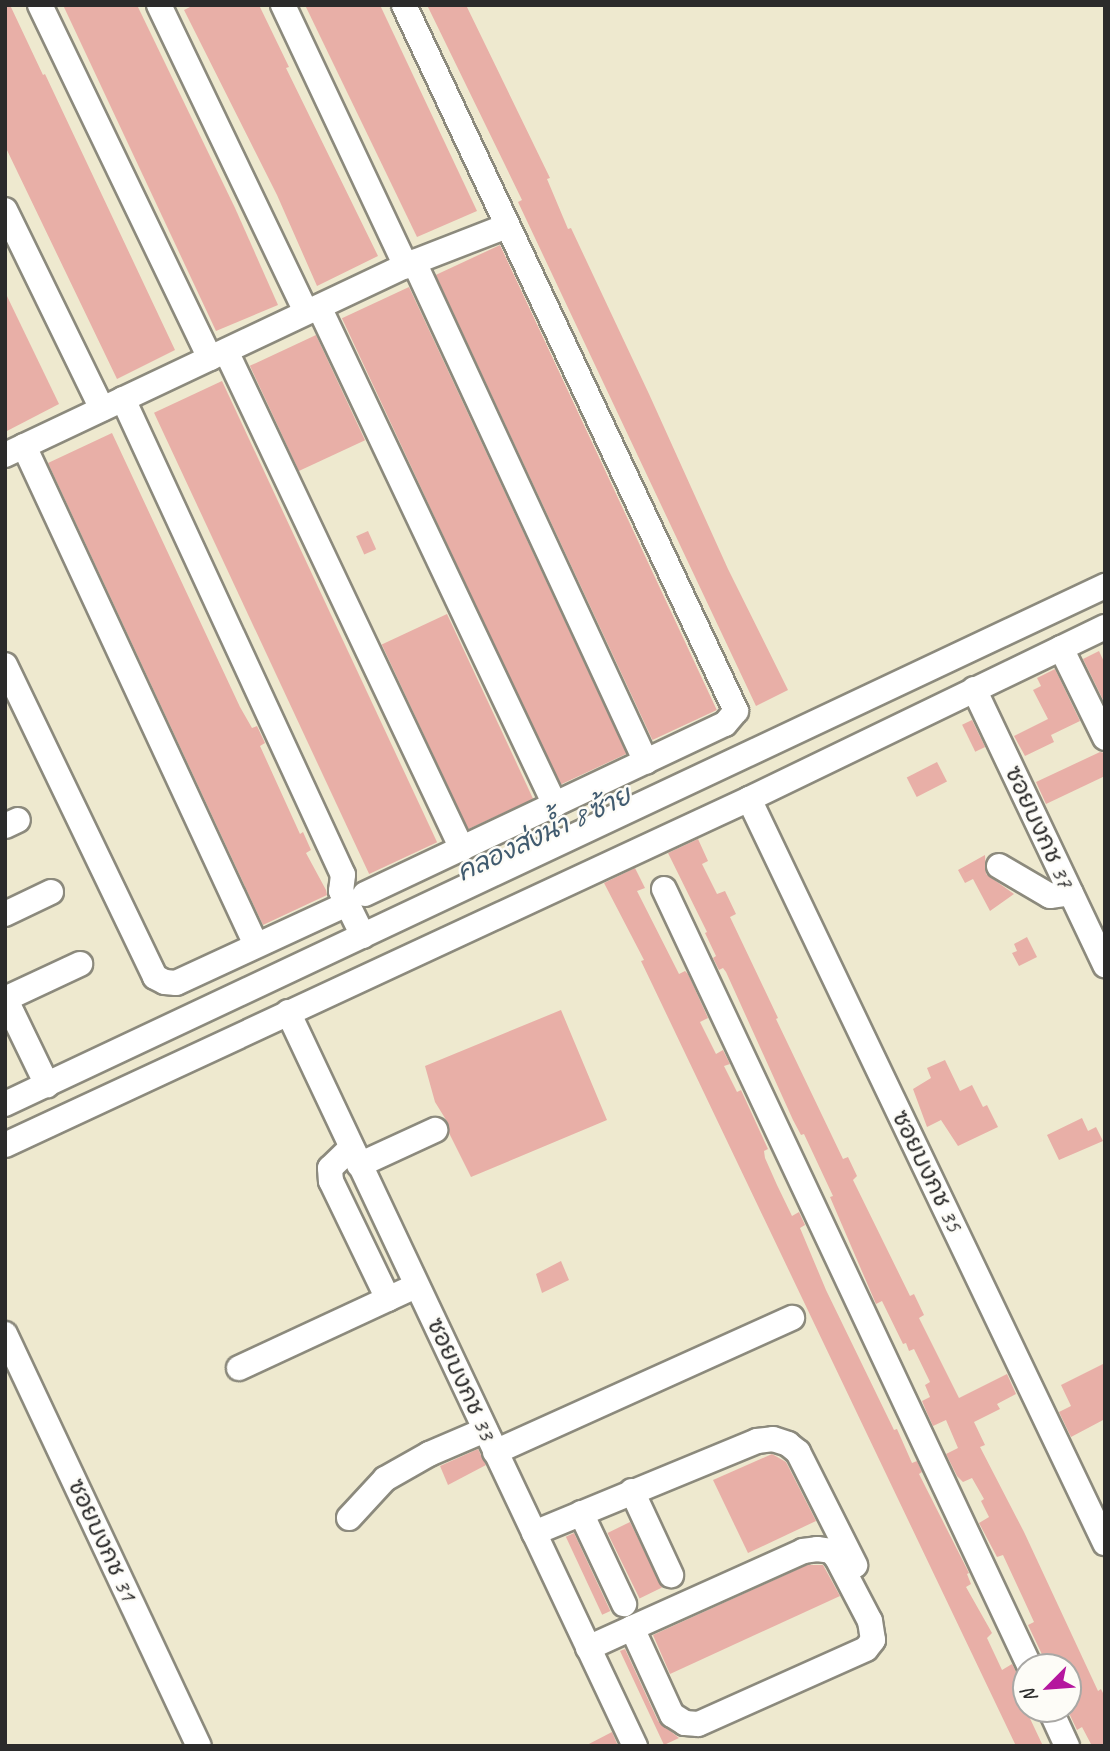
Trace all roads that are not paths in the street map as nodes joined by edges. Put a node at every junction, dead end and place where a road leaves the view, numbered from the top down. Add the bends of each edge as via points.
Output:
1 (40, 5) edge
2 (159, 5) edge
3 (283, 5) edge
4 (404, 5) edge
5 (5, 210) edge
6 (507, 226) junction
7 (410, 264) junction
8 (313, 309) junction
9 (218, 354) junction
10 (112, 404) junction
11 (14, 450) edge
12 (1105, 586) edge
13 (1105, 627) edge
14 (1062, 648) junction
15 (5, 664) edge
16 (974, 689) junction
17 (1105, 738) edge
18 (646, 762) junction
19 (749, 799) junction
20 (555, 805) junction
21 (462, 849) junction
22 (999, 866) dead end
23 (664, 889) dead end
24 (51, 892) dead end
25 (1071, 893) junction
26 (356, 899) junction
27 (5, 914) edge
28 (372, 932) junction
29 (256, 945) junction
30 (80, 964) dead end
31 (1105, 965) edge
32 (5, 999) edge
33 (288, 1012) junction
34 (47, 1085) junction
35 (5, 1104) edge
36 (435, 1130) dead end
37 (5, 1145) edge
38 (355, 1156) junction
39 (416, 1286) junction
40 (388, 1299) junction
41 (792, 1318) dead end
42 (5, 1334) edge
43 (239, 1368) dead end
44 (485, 1430) junction
45 (495, 1452) junction
46 (632, 1491) junction
47 (581, 1513) junction
48 (349, 1518) dead end
49 (534, 1533) junction
50 (1105, 1543) edge
51 (671, 1574) dead end
52 (624, 1604) dead end
53 (632, 1628) junction
54 (890, 1634) dead end
55 (589, 1648) junction
56 (1023, 1653) edge
57 (1056, 1723) edge
58 (199, 1746) edge
59 (635, 1746) edge
60 (1067, 1746) edge

1 - 9 street
2 - 8 street
3 - 7 street
4 - 6 street
5 - 10 street
6 - 7 street
6 - 18 street via 736,711 725,724
7 - 8 street
7 - 18 street
8 - 9 street
8 - 20 street
9 - 10 street
9 - 21 street
10 - 11 street
10 - 26 street via 343,875 341,891
11 - 29 street
12 - 28 street
13 - 14 street
14 - 16 street
14 - 17 street
15 - 29 street via 155,977 176,983
16 - 19 street
16 - 25 street, ซอยบงกช 37
18 - 20 street
19 - 33 street
19 - 50 street, ซอยบงกช 35
20 - 21 street
21 - 26 street
22 - 25 street via 1050,896
23 - 56 street
24 - 27 street
25 - 31 street, ซอยบงกช 37
26 - 28 street
26 - 29 street
28 - 34 street
30 - 32 street
32 - 34 street
33 - 37 street
33 - 38 street, ซอยบงกช 33
34 - 35 street
36 - 38 street
38 - 39 street, ซอยบงกช 33
38 - 40 street via 330,1168 331,1181
39 - 40 street
39 - 44 street, ซอยบงกช 33
40 - 43 street
41 - 45 street
42 - 58 street, ซอยบงกช 31
44 - 45 street, ซอยบงกช 33
44 - 48 street via 385,1479
45 - 49 street, ซอยบงกช 33
46 - 47 street
46 - 51 street
46 - 54 street via 757,1441 773,1439 788,1444 797,1451
47 - 49 street
47 - 52 street
49 - 55 street, ซอยบงกช 33
53 - 53 street via 803,1551 817,1549 831,1551 837,1558 870,1621 873,1640 866,1649 698,1724 672,1715
53 - 55 street
55 - 59 street, ซอยบงกช 33
57 - 60 street

